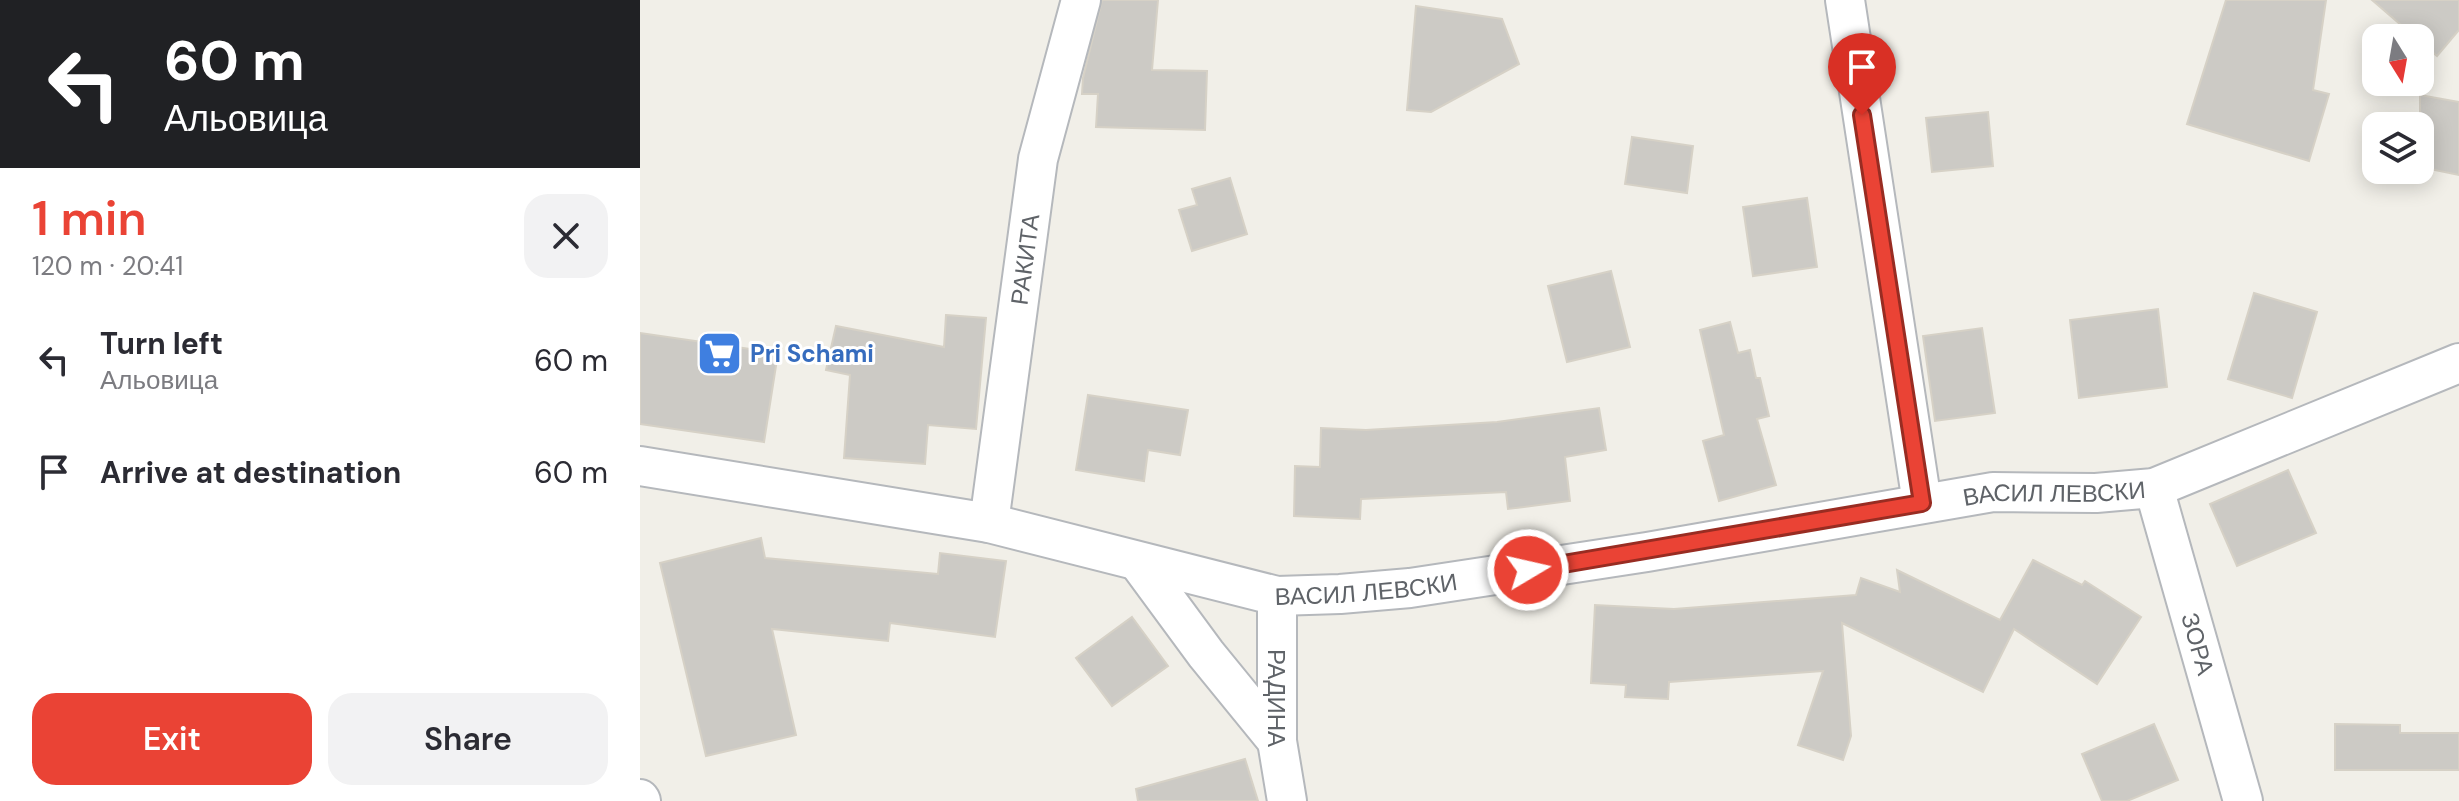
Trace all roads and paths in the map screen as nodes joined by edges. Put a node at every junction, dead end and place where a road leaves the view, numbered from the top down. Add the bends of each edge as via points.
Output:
1 (1081, 0) edge
2 (1845, 0) edge
3 (2459, 363) edge
4 (640, 466) edge
5 (2154, 488) junction
6 (1922, 503) junction
7 (989, 523) junction
8 (1139, 563) junction
9 (1277, 596) junction
10 (1277, 741) junction
11 (1287, 801) edge
12 (2243, 801) edge

1 - 7 street, РАКИТА via 1038,159
2 - 6 street
3 - 5 street, ВАСИЛ ЛЕВСКИ
4 - 7 street, ВАСИЛ ЛЕВСКИ
5 - 6 street, ВАСИЛ ЛЕВСКИ via 1993,492
5 - 12 street, ЗОРА
6 - 9 street, ВАСИЛ ЛЕВСКИ via 1410,588
7 - 8 street, ВАСИЛ ЛЕВСКИ
8 - 9 street, ВАСИЛ ЛЕВСКИ
8 - 10 street
9 - 10 street, РАДИНА
10 - 11 street, РАДИНА

